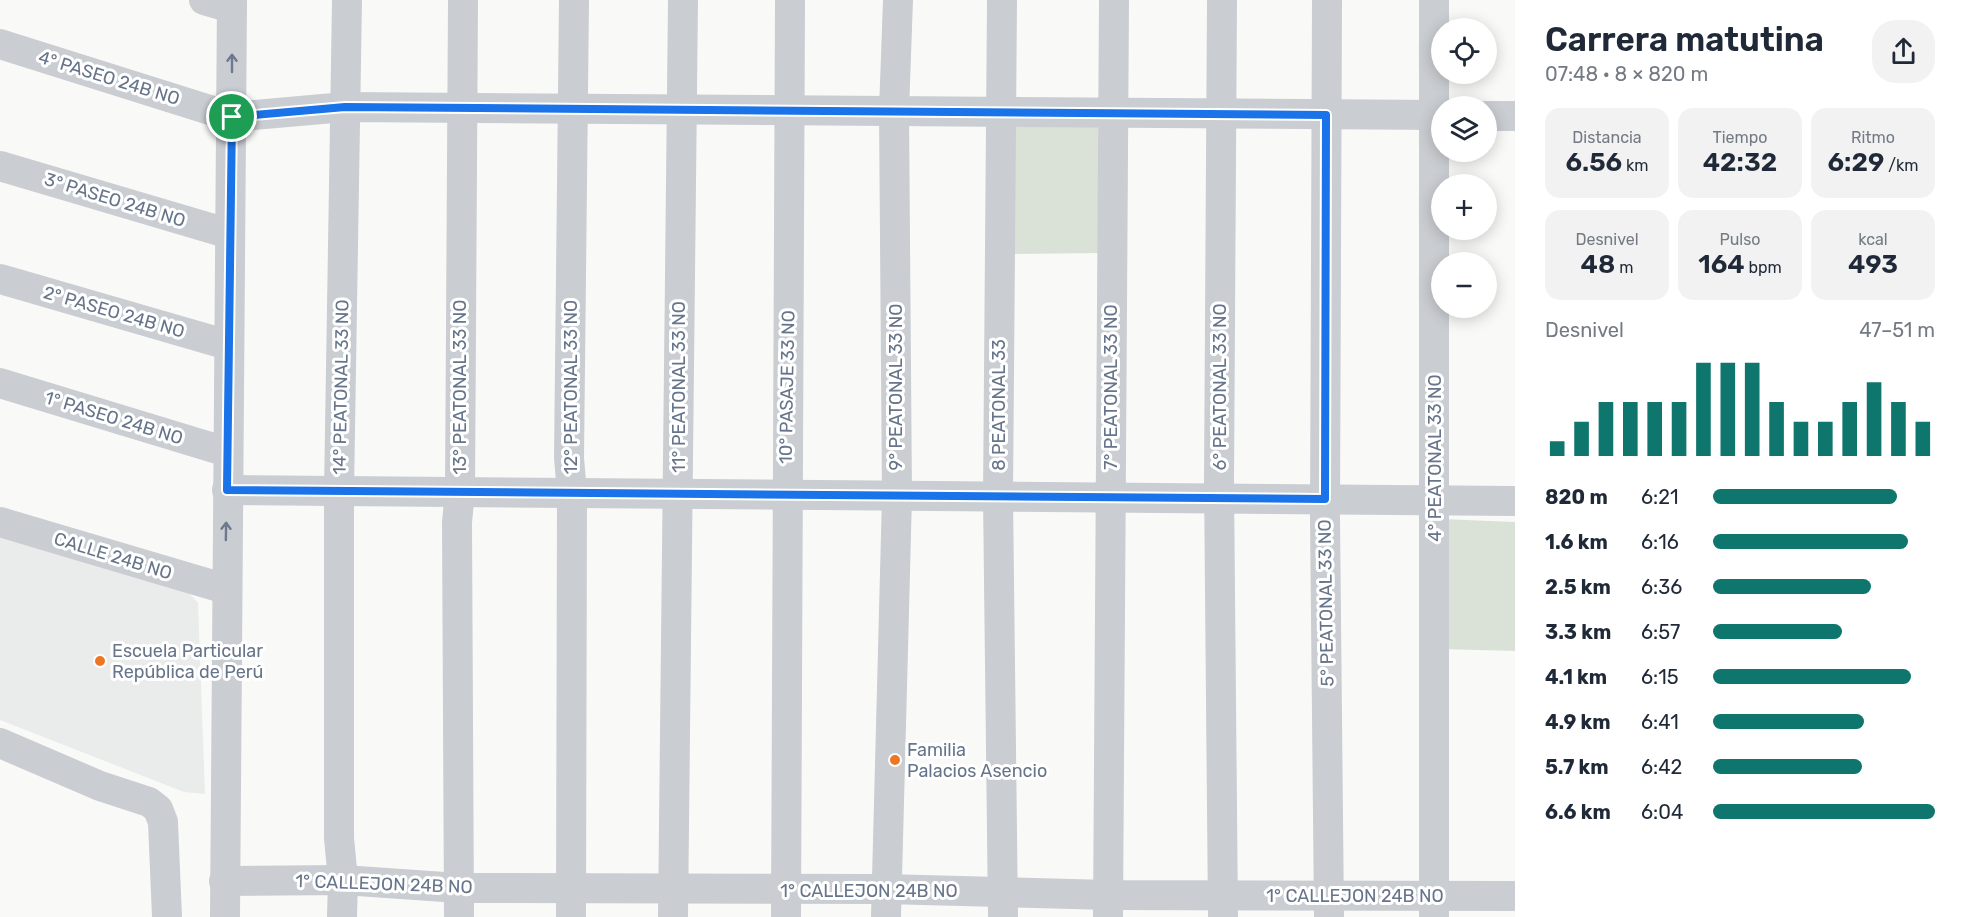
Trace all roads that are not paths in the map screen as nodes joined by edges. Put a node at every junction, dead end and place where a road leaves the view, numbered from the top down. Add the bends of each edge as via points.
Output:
1 (204, 0) edge
2 (347, 0) edge
3 (463, 0) edge
4 (574, 0) edge
5 (683, 0) edge
6 (789, 0) edge
7 (898, 0) edge
8 (1002, 0) edge
9 (1114, 0) edge
10 (1222, 0) edge
11 (1327, 0) edge
12 (1434, 0) edge
13 (232, 4) edge
14 (0, 44) edge
15 (1437, 96) edge
16 (345, 107) junction
17 (461, 108) junction
18 (574, 109) junction
19 (682, 110) junction
20 (790, 111) junction
21 (894, 111) junction
22 (1001, 112) junction
23 (1113, 113) junction
24 (1221, 114) junction
25 (1326, 115) junction
26 (1431, 115) edge
27 (1497, 116) edge
28 (1515, 116) edge
29 (232, 117) junction
30 (1437, 162) edge
31 (0, 166) edge
32 (230, 234) junction
33 (0, 279) edge
34 (228, 345) junction
35 (0, 383) edge
36 (227, 452) junction
37 (227, 490) junction
38 (339, 491) junction
39 (460, 492) junction
40 (572, 493) junction
41 (679, 494) junction
42 (786, 495) junction
43 (897, 496) junction
44 (998, 497) junction
45 (1110, 498) junction
46 (1219, 499) junction
47 (1325, 499) junction
48 (1515, 501) edge
49 (1436, 502) junction
50 (0, 522) edge
51 (226, 589) junction
52 (0, 743) edge
53 (344, 879) junction
54 (224, 881) junction
55 (459, 888) junction
56 (1515, 896) edge
57 (571, 903) edge
58 (673, 903) edge
59 (886, 903) edge
60 (786, 904) edge
61 (1003, 905) edge
62 (1108, 906) edge
63 (1223, 906) edge
64 (1329, 906) edge
65 (1434, 907) edge
66 (167, 917) edge
67 (225, 917) edge
68 (342, 917) edge
69 (459, 917) edge

1 - 13 street
2 - 16 street, 14° PEATONAL 33 NO
3 - 17 street, 13° PEATONAL 33 NO
4 - 18 street, 12° PEATONAL 33 NO
5 - 19 street, 11° PEATONAL 33 NO
6 - 20 street, 10° PASAJE 33 NO
7 - 21 street, 9° PEATONAL 33 NO
8 - 22 street, 8 PEATONAL 33
9 - 23 street, 7° PEATONAL 33 NO
10 - 24 street, 6° PEATONAL 33 NO
11 - 25 street, 5° PEATONAL 33 NO
12 - 15 street, 4° PEATONAL 33 NO
29 -> 13 street
14 - 29 street, 4° PASEO 24B NO
16 - 17 street, 4° PASEO 24B NO
16 - 29 street, 4° PASEO 24B NO
16 - 38 street, 14° PEATONAL 33 NO
17 - 18 street, 4° PASEO 24B NO
17 - 39 street, 13° PEATONAL 33 NO
18 - 19 street, 4° PASEO 24B NO
18 - 40 street, 12° PEATONAL 33 NO via 569,458
19 - 20 street, 4° PASEO 24B NO
19 - 41 street, 11° PEATONAL 33 NO
20 - 21 street, 4° PASEO 24B NO
20 - 42 street, 10° PASAJE 33 NO
21 - 22 street, 4° PASEO 24B NO
21 - 43 street, 9° PEATONAL 33 NO
22 - 23 street, 4° PASEO 24B NO
22 - 44 street, 8 PEATONAL 33
23 - 24 street, 4° PASEO 24B NO
23 - 45 street, 7° PEATONAL 33 NO
24 - 25 street, 4° PASEO 24B NO
24 - 46 street, 6° PEATONAL 33 NO
25 - 26 street, 4° PASEO 24B NO
25 - 47 street, 5° PEATONAL 33 NO
27 - 28 street
29 - 32 street
30 - 49 street, 4° PEATONAL 33 NO
31 - 32 street, 3° PASEO 24B NO
32 - 34 street
33 - 34 street, 2° PASEO 24B NO
34 - 36 street
35 - 36 street, 1° PASEO 24B NO
36 - 37 street
37 - 38 street
51 -> 37 street
38 - 39 street
38 - 53 street, 14° PEATONAL 33 NO via 339,838
39 - 40 street
39 - 55 street, 13° PEATONAL 33 NO
40 - 41 street
40 - 57 street, 12° PEATONAL 33 NO
41 - 42 street
41 - 58 street, 11° PEATONAL 33 NO
42 - 43 street
42 - 60 street, 10° PASAJE 33 NO
43 - 44 street
43 - 59 street, 9° PEATONAL 33 NO
44 - 45 street
44 - 61 street, 8 PEATONAL 33
45 - 46 street
45 - 62 street, 7° PEATONAL 33 NO
46 - 47 street
46 - 63 street, 6° PEATONAL 33 NO
47 - 49 street
47 - 64 street, 5° PEATONAL 33 NO
48 - 49 street
49 - 65 street, 4° PEATONAL 33 NO
50 - 51 street, CALLE 24B NO
51 - 54 street
52 - 66 street via 158,809 163,822
53 - 54 street, 1° CALLEJON 24B NO
53 - 55 street, 1° CALLEJON 24B NO
53 - 68 street, 14° PEATONAL 33 NO
54 - 67 street
55 - 57 street, 1° CALLEJON 24B NO
55 - 69 street, 13° PEATONAL 33 NO
56 - 65 street, 1° CALLEJON 24B NO
57 - 58 street, 1° CALLEJON 24B NO
58 - 60 street, 1° CALLEJON 24B NO
59 - 60 street, 1° CALLEJON 24B NO
59 - 61 street, 1° CALLEJON 24B NO
61 - 62 street, 1° CALLEJON 24B NO
62 - 63 street, 1° CALLEJON 24B NO
63 - 64 street, 1° CALLEJON 24B NO
64 - 65 street, 1° CALLEJON 24B NO

